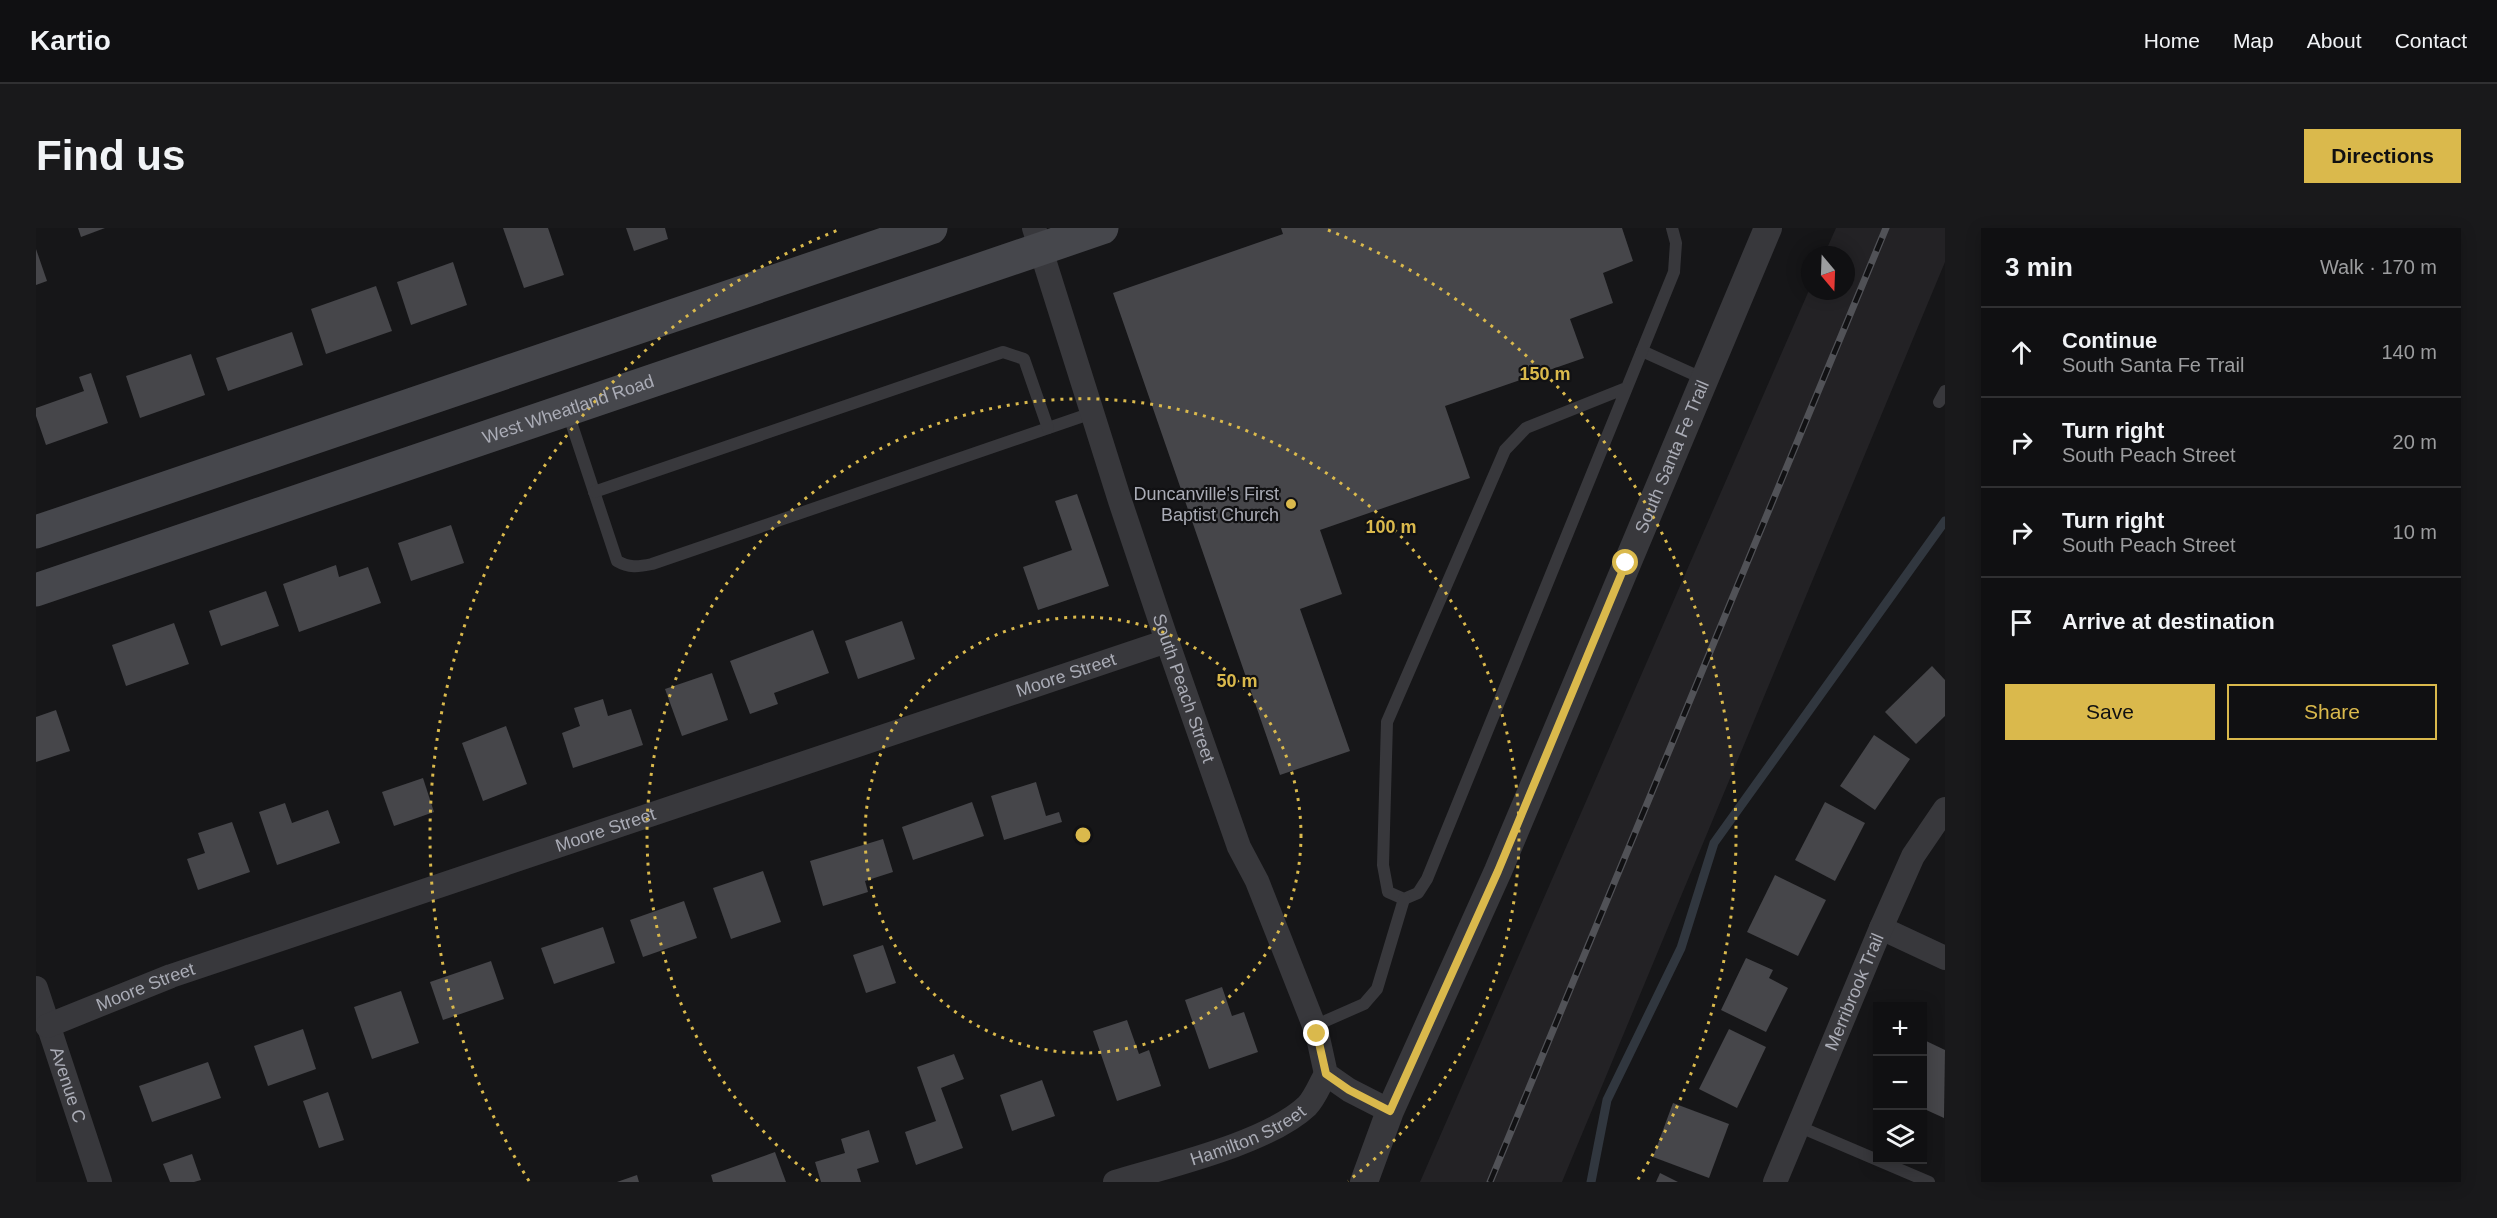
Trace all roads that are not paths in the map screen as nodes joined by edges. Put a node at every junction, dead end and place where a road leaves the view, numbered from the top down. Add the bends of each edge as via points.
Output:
1 (931, 228) edge
2 (1102, 228) edge
3 (1672, 228) edge
4 (1768, 228) edge
5 (1038, 238) edge
6 (1642, 351) junction
7 (1704, 379) junction
8 (1626, 388) junction
9 (567, 410) junction
10 (1092, 413) junction
11 (1048, 428) junction
12 (594, 492) junction
13 (36, 532) edge
14 (36, 590) edge
15 (1167, 641) junction
16 (1945, 809) edge
17 (1404, 899) junction
18 (1881, 928) junction
19 (1945, 958) edge
20 (36, 988) edge
21 (47, 1026) junction
22 (1314, 1026) junction
23 (1326, 1074) junction
24 (1390, 1111) junction
25 (1800, 1127) junction
26 (100, 1182) edge
27 (1115, 1182) edge
28 (1364, 1182) edge
29 (1775, 1182) edge
30 (1929, 1182) edge

1 - 13 main road
2 - 5 main road, West Wheatland Road
3 - 6 lane via 1676,243 1674,272
4 - 7 street, South Santa Fe Trail
5 - 9 main road, West Wheatland Road
5 - 10 street, South Peach Street
6 - 7 lane
6 - 8 lane
7 - 24 street, South Santa Fe Trail via 1498,871
8 - 17 lane via 1427,879 1418,893
8 - 17 lane via 1526,428 1500,461 1387,722 1383,865 1388,892
9 - 12 lane
9 - 14 main road, West Wheatland Road
10 - 11 lane
10 - 15 street, South Peach Street
11 - 12 lane via 1024,359 1003,352
11 - 12 lane via 638,567 616,561
15 - 21 street, Moore Street via 182,973
15 - 22 street, South Peach Street via 1239,847 1257,881
16 - 18 street, Merribrook Trail via 1913,856
17 - 22 lane via 1377,989 1364,1004
18 - 19 street
18 - 25 street, Merribrook Trail
20 - 21 street, Avenue C
21 - 26 street, Avenue C
22 - 23 street, South Peach Street
23 - 24 street
23 - 27 street, Hamilton Street via 1308,1105 1278,1127
24 - 28 street, South Santa Fe Trail
25 - 29 street, Merribrook Trail
25 - 30 lane

